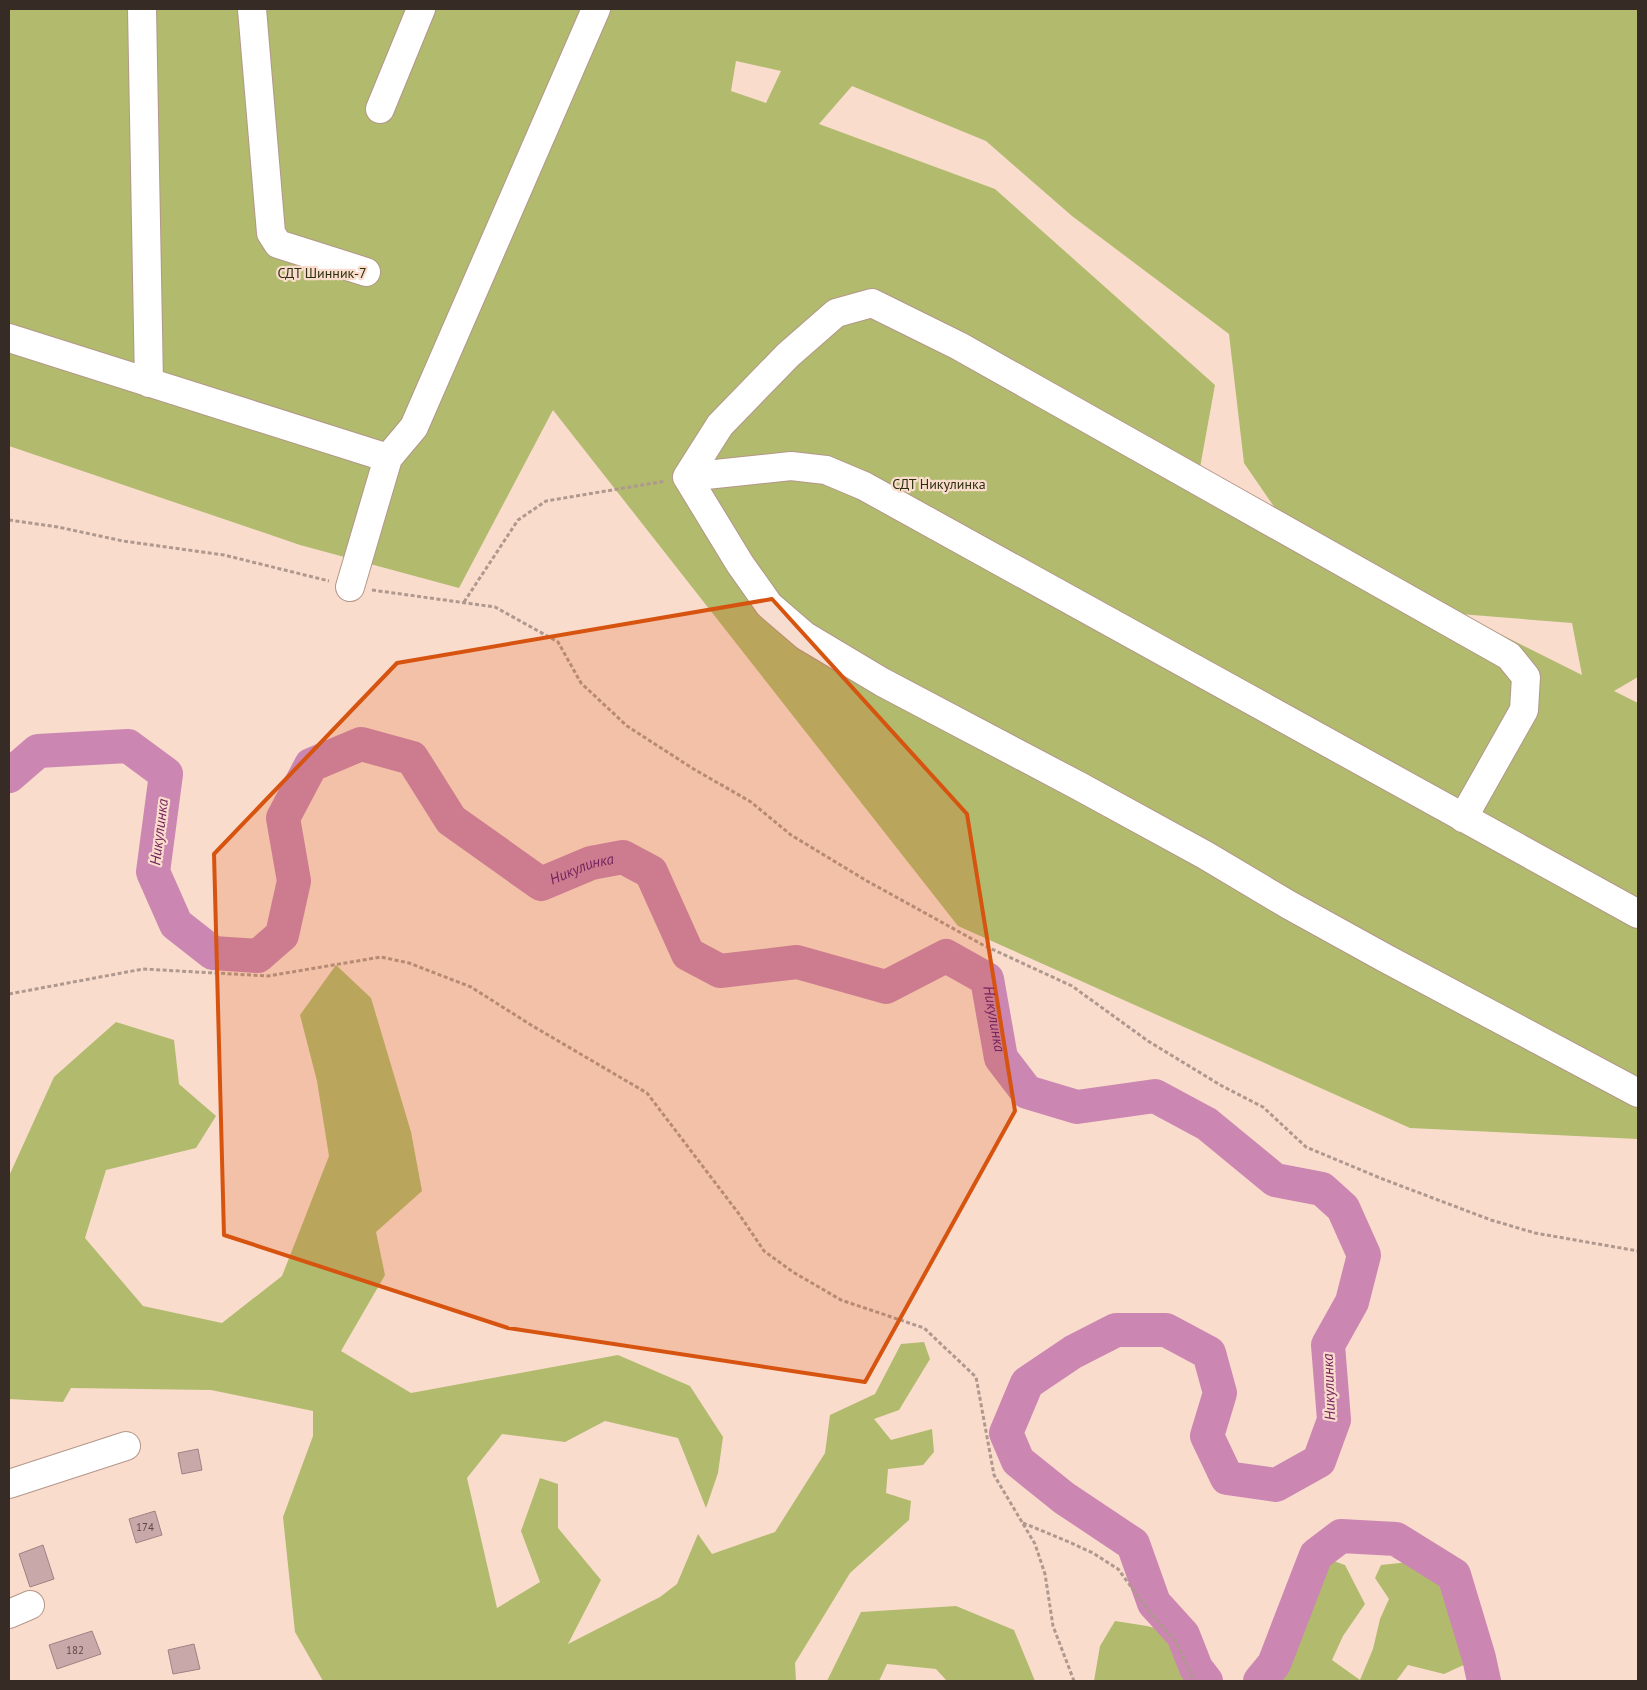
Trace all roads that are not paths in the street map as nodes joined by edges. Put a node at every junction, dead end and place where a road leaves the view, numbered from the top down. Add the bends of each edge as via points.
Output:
1 (142, 9) edge
2 (252, 9) edge
3 (421, 9) edge
4 (596, 9) edge
5 (380, 109) dead end
6 (366, 272) dead end
7 (9, 338) edge
8 (149, 383) junction
9 (388, 458) junction
10 (687, 477) junction
11 (350, 587) road end
12 (1463, 818) junction
13 (1638, 914) edge
14 (1638, 1093) edge
15 (126, 1446) dead end
16 (9, 1484) edge

1 - 8 street
2 - 6 street via 271,233 278,244
3 - 5 street
4 - 9 street via 414,427
7 - 8 street
8 - 9 street
9 - 11 street
10 - 12 street via 791,466 826,470 856,483
10 - 12 street via 720,425 788,355 836,313 872,303 959,346 1509,656 1526,678 1524,710
10 - 14 street via 769,605 805,636 882,682 1095,795 1385,958
12 - 13 street
15 - 16 street

